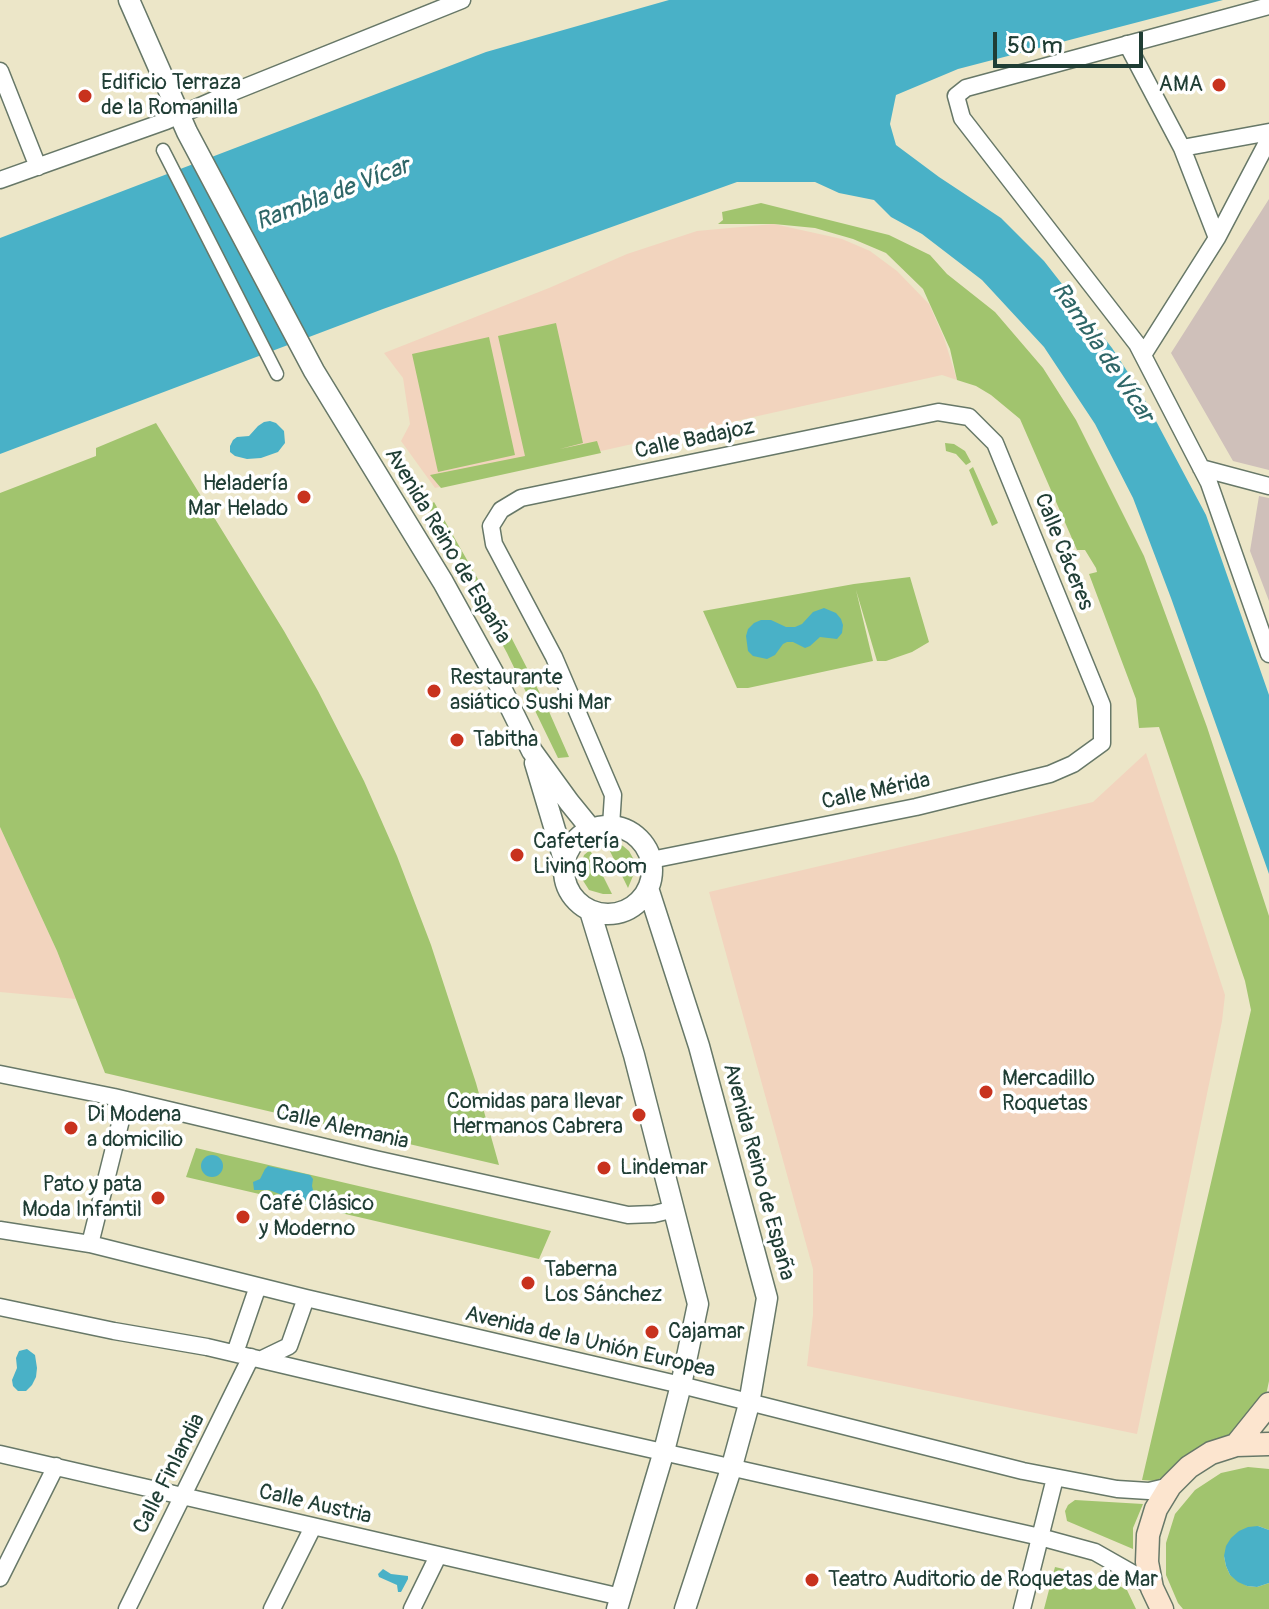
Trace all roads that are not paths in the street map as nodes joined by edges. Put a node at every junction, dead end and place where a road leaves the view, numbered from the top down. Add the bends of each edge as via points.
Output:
1 (462, 0) edge
2 (130, 1) edge
3 (1269, 6) edge
4 (1127, 44) junction
5 (0, 71) edge
6 (180, 115) junction
7 (1269, 132) edge
8 (1269, 139) edge
9 (1182, 148) junction
10 (163, 150) dead end
11 (38, 167) junction
12 (0, 180) edge
13 (1217, 238) junction
14 (1143, 355) junction
15 (277, 374) dead end
16 (938, 412) joint
17 (1201, 468) junction
18 (1269, 486) edge
19 (494, 544) joint
20 (1269, 654) edge
21 (1102, 743) joint
22 (532, 751) junction
23 (601, 827) junction
24 (564, 860) junction
25 (651, 860) junction
26 (648, 888) junction
27 (590, 911) junction
28 (0, 1074) edge
29 (126, 1100) junction
30 (675, 1209) junction
31 (0, 1230) edge
32 (90, 1244) junction
33 (258, 1286) junction
34 (306, 1298) junction
35 (0, 1307) edge
36 (249, 1357) junction
37 (681, 1385) junction
38 (749, 1404) junction
39 (1269, 1404) edge
40 (1269, 1444) edge
41 (1236, 1445) junction
42 (664, 1451) junction
43 (0, 1454) edge
44 (56, 1466) junction
45 (732, 1466) junction
46 (1055, 1478) junction
47 (1170, 1486) junction
48 (183, 1496) junction
49 (313, 1527) junction
50 (1040, 1537) junction
51 (438, 1556) junction
52 (0, 1578) edge
53 (1157, 1599) edge
54 (619, 1603) edge
55 (127, 1609) edge
56 (272, 1609) edge
57 (412, 1609) edge
58 (685, 1609) edge
59 (1022, 1609) edge

1 - 6 street
2 - 6 street, Avenida Reino de España
3 - 4 street
4 - 9 street
4 - 14 street via 966,88 956,96 962,118
5 - 11 street
6 - 11 street
6 - 22 street, Avenida Reino de España via 314,371 443,582
7 - 9 street
8 - 13 street
9 - 13 street
10 - 15 street
11 - 12 street
13 - 14 street
14 - 17 street
16 - 19 street, Calle Badajoz via 521,498 501,510 491,526
16 - 21 street, Calle Cáceres via 969,417 995,443 1102,705
17 - 18 street
17 - 20 street
19 - 23 street, Avenida Reino de España via 554,657 613,795
21 - 25 street, Calle Mérida via 1050,774 916,807
22 - 23 street, Avenida Reino de España via 569,802
22 - 24 street, Avenida Reino de España
23 - 24 street via 578,837
23 - 25 street via 625,829 638,837
24 - 27 street via 568,891
25 - 26 street
26 - 27 street via 623,912
26 - 38 street, Avenida Reino de España via 699,1046 767,1298
27 - 30 street
28 - 29 street, Calle Alemania
29 - 30 street, Calle Alemania via 628,1215
29 - 32 street
30 - 37 street via 698,1304
31 - 32 street, Avenida de la Unión Europea
32 - 33 street, Avenida de la Unión Europea
33 - 34 street, Avenida de la Unión Europea
33 - 36 street, Calle Finlandia
34 - 36 street via 289,1346
34 - 37 street, Avenida de la Unión Europea
35 - 36 street
36 - 42 street
36 - 48 street, Calle Finlandia
37 - 38 street, Avenida de la Unión Europea
37 - 42 street
38 - 45 street, Avenida Reino de España
38 - 46 street, Avenida de la Unión Europea
39 - 41 main road
40 - 41 main road
41 - 47 main road via 1211,1453
42 - 45 street
42 - 54 street
43 - 44 street, Calle Austria
44 - 48 street, Calle Austria
44 - 52 street
45 - 50 street
45 - 58 street, Avenida Reino de España
46 - 47 street, Avenida de la Unión Europea via 1117,1489
46 - 50 street
47 - 53 main road via 1148,1535 1147,1562
48 - 49 street, Calle Austria
48 - 55 street, Calle Finlandia
49 - 51 street, Calle Austria
49 - 56 street
50 - 53 street via 1095,1552 1132,1573
50 - 59 street
51 - 54 street, Calle Austria
51 - 57 street

